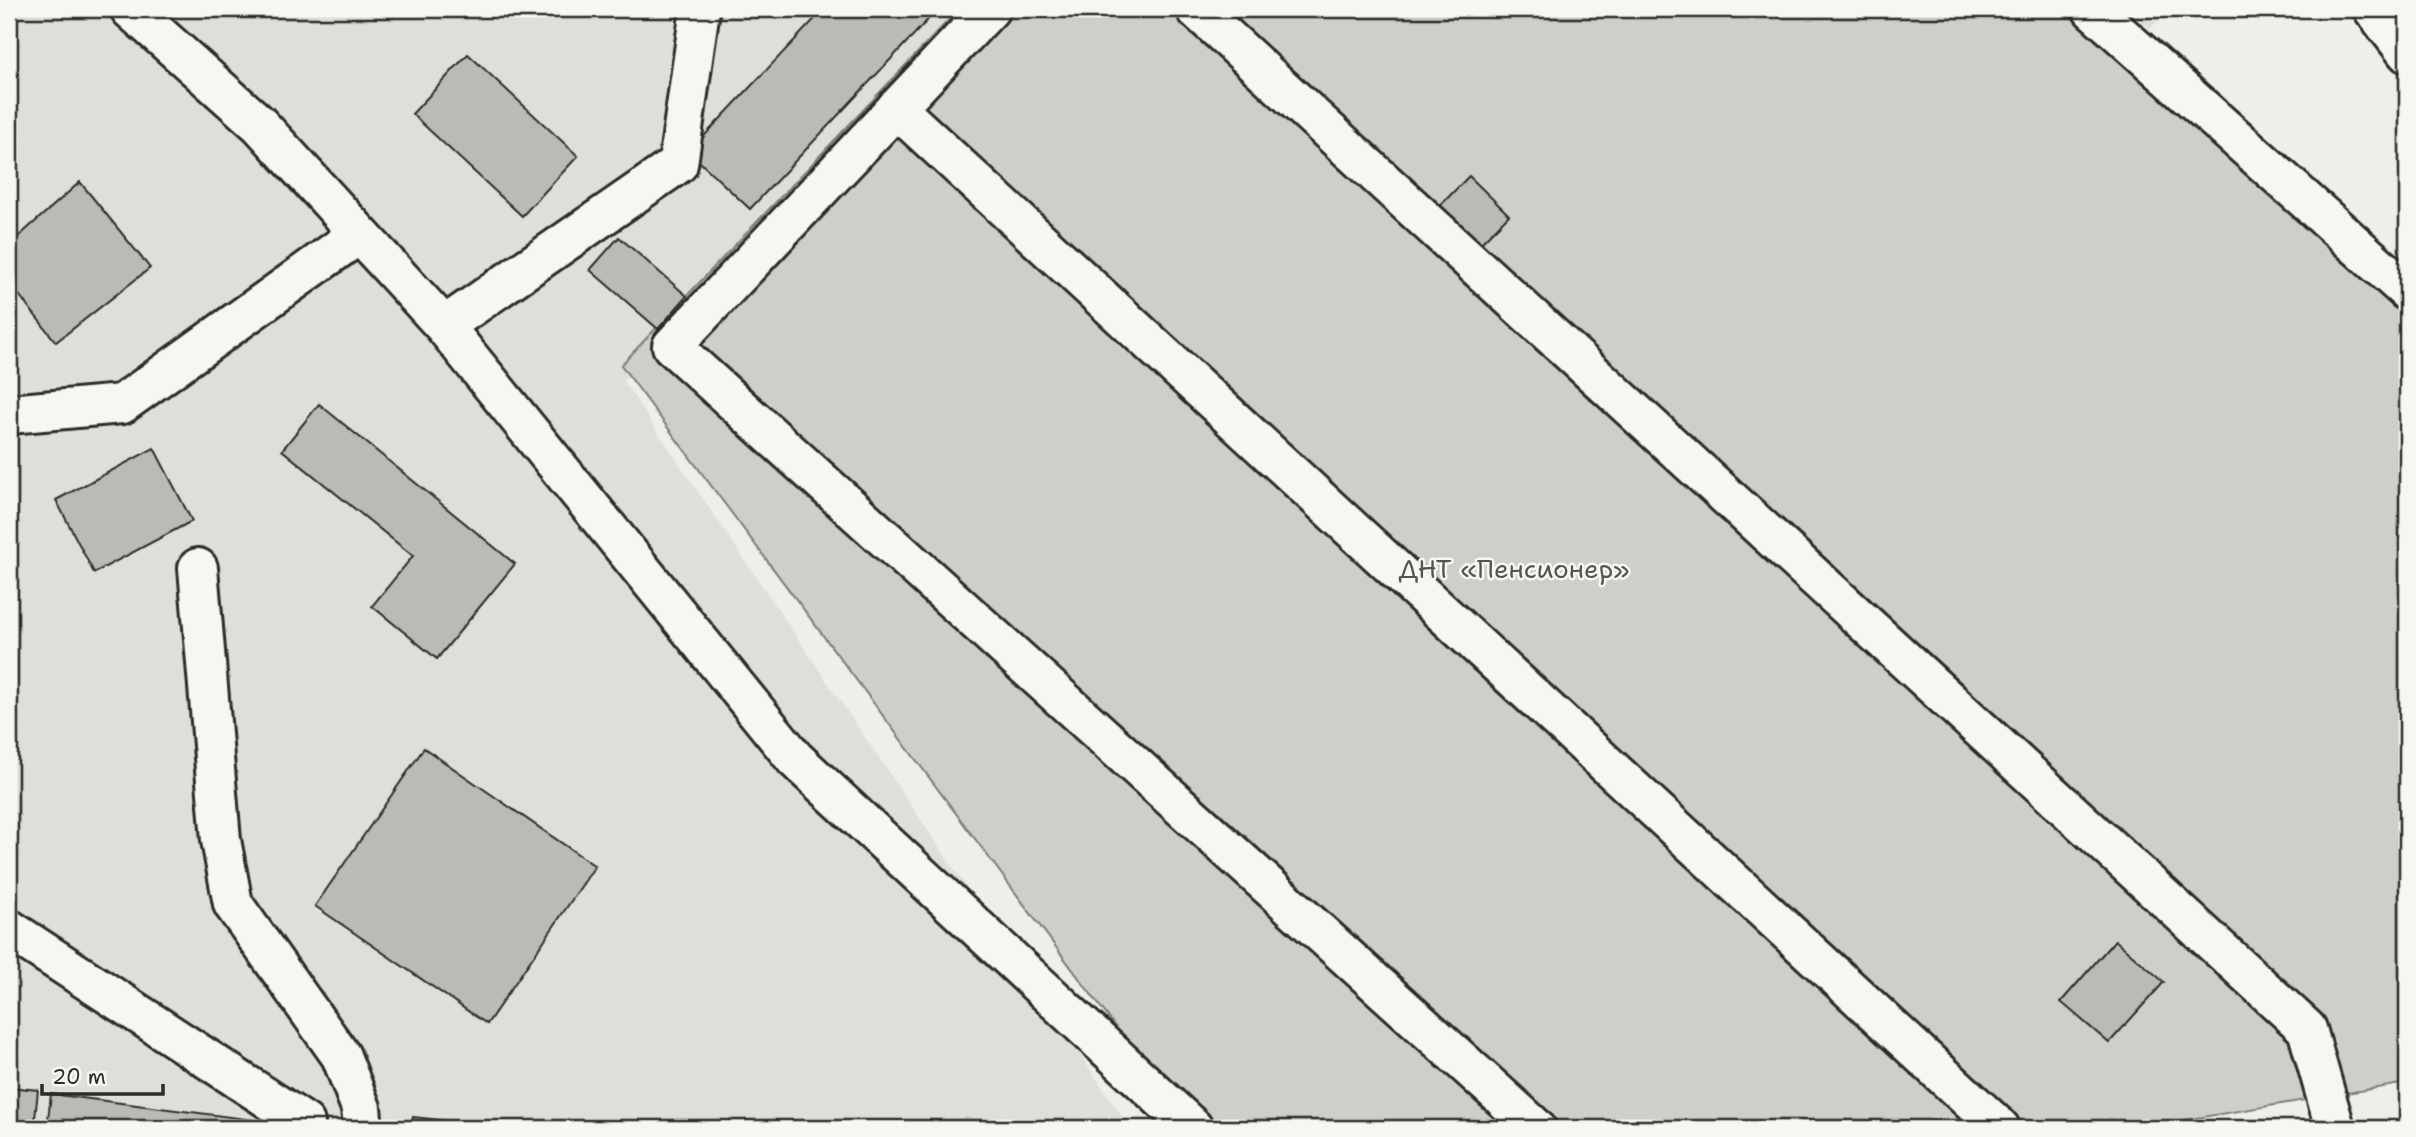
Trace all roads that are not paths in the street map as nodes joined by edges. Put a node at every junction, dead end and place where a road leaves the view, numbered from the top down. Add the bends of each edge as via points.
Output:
1 (130, 9) edge
2 (700, 9) edge
3 (990, 9) edge
4 (1196, 9) edge
5 (2092, 9) edge
6 (2372, 9) edge
7 (2407, 53) edge
8 (896, 108) junction
9 (359, 234) junction
10 (2407, 292) edge
11 (444, 326) junction
12 (9, 414) edge
13 (198, 568) dead end
14 (9, 929) edge
15 (305, 1123) dead end
16 (363, 1128) edge
17 (1193, 1128) edge
18 (1536, 1128) edge
19 (2000, 1128) edge
20 (2335, 1128) edge

1 - 9 lane via 259,124
2 - 11 lane via 678,164
3 - 8 lane
4 - 20 lane via 2307,1029
5 - 10 lane
6 - 7 lane
8 - 18 lane via 672,346
8 - 19 lane
9 - 11 lane
9 - 12 lane via 122,404
11 - 17 lane via 795,759
13 - 16 lane via 221,840 233,904 341,1056 361,1108
14 - 15 lane

